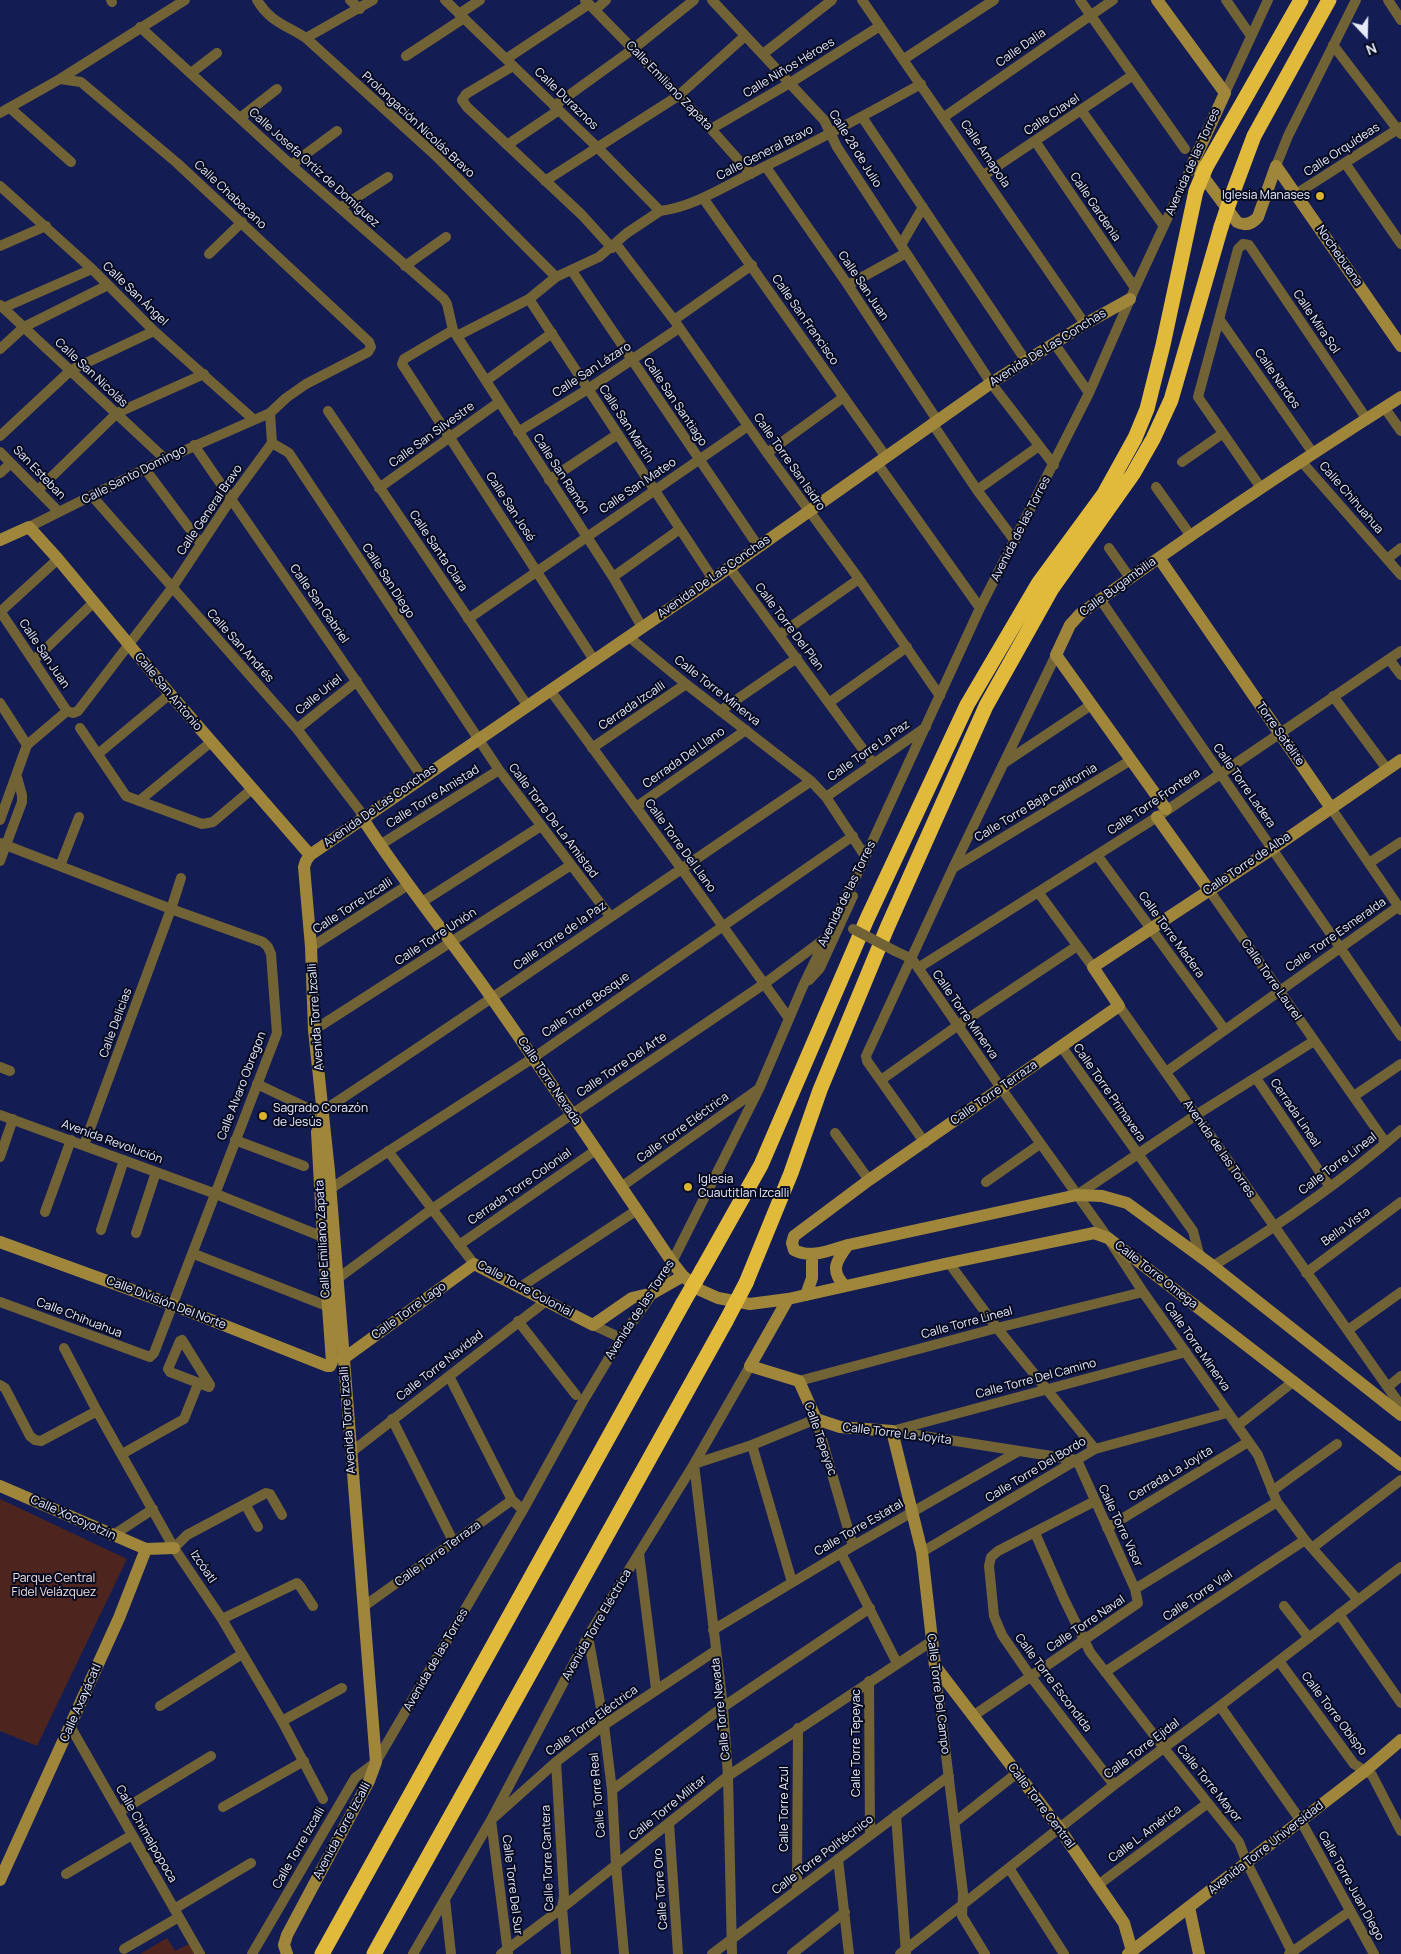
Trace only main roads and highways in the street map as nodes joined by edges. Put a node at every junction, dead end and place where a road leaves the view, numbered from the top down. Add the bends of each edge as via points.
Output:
1 (1301, 0) edge
2 (1329, 0) edge
3 (322, 1954) edge
4 (374, 1954) edge

1 - 3 highway, bridge via 1199,165 1163,345 1147,409 1135,438 1104,494 1038,584 967,705 867,920 761,1165
2 - 4 highway, bridge via 1254,136 1221,227 1171,400 1133,474 1051,590 986,706 883,937 746,1283

